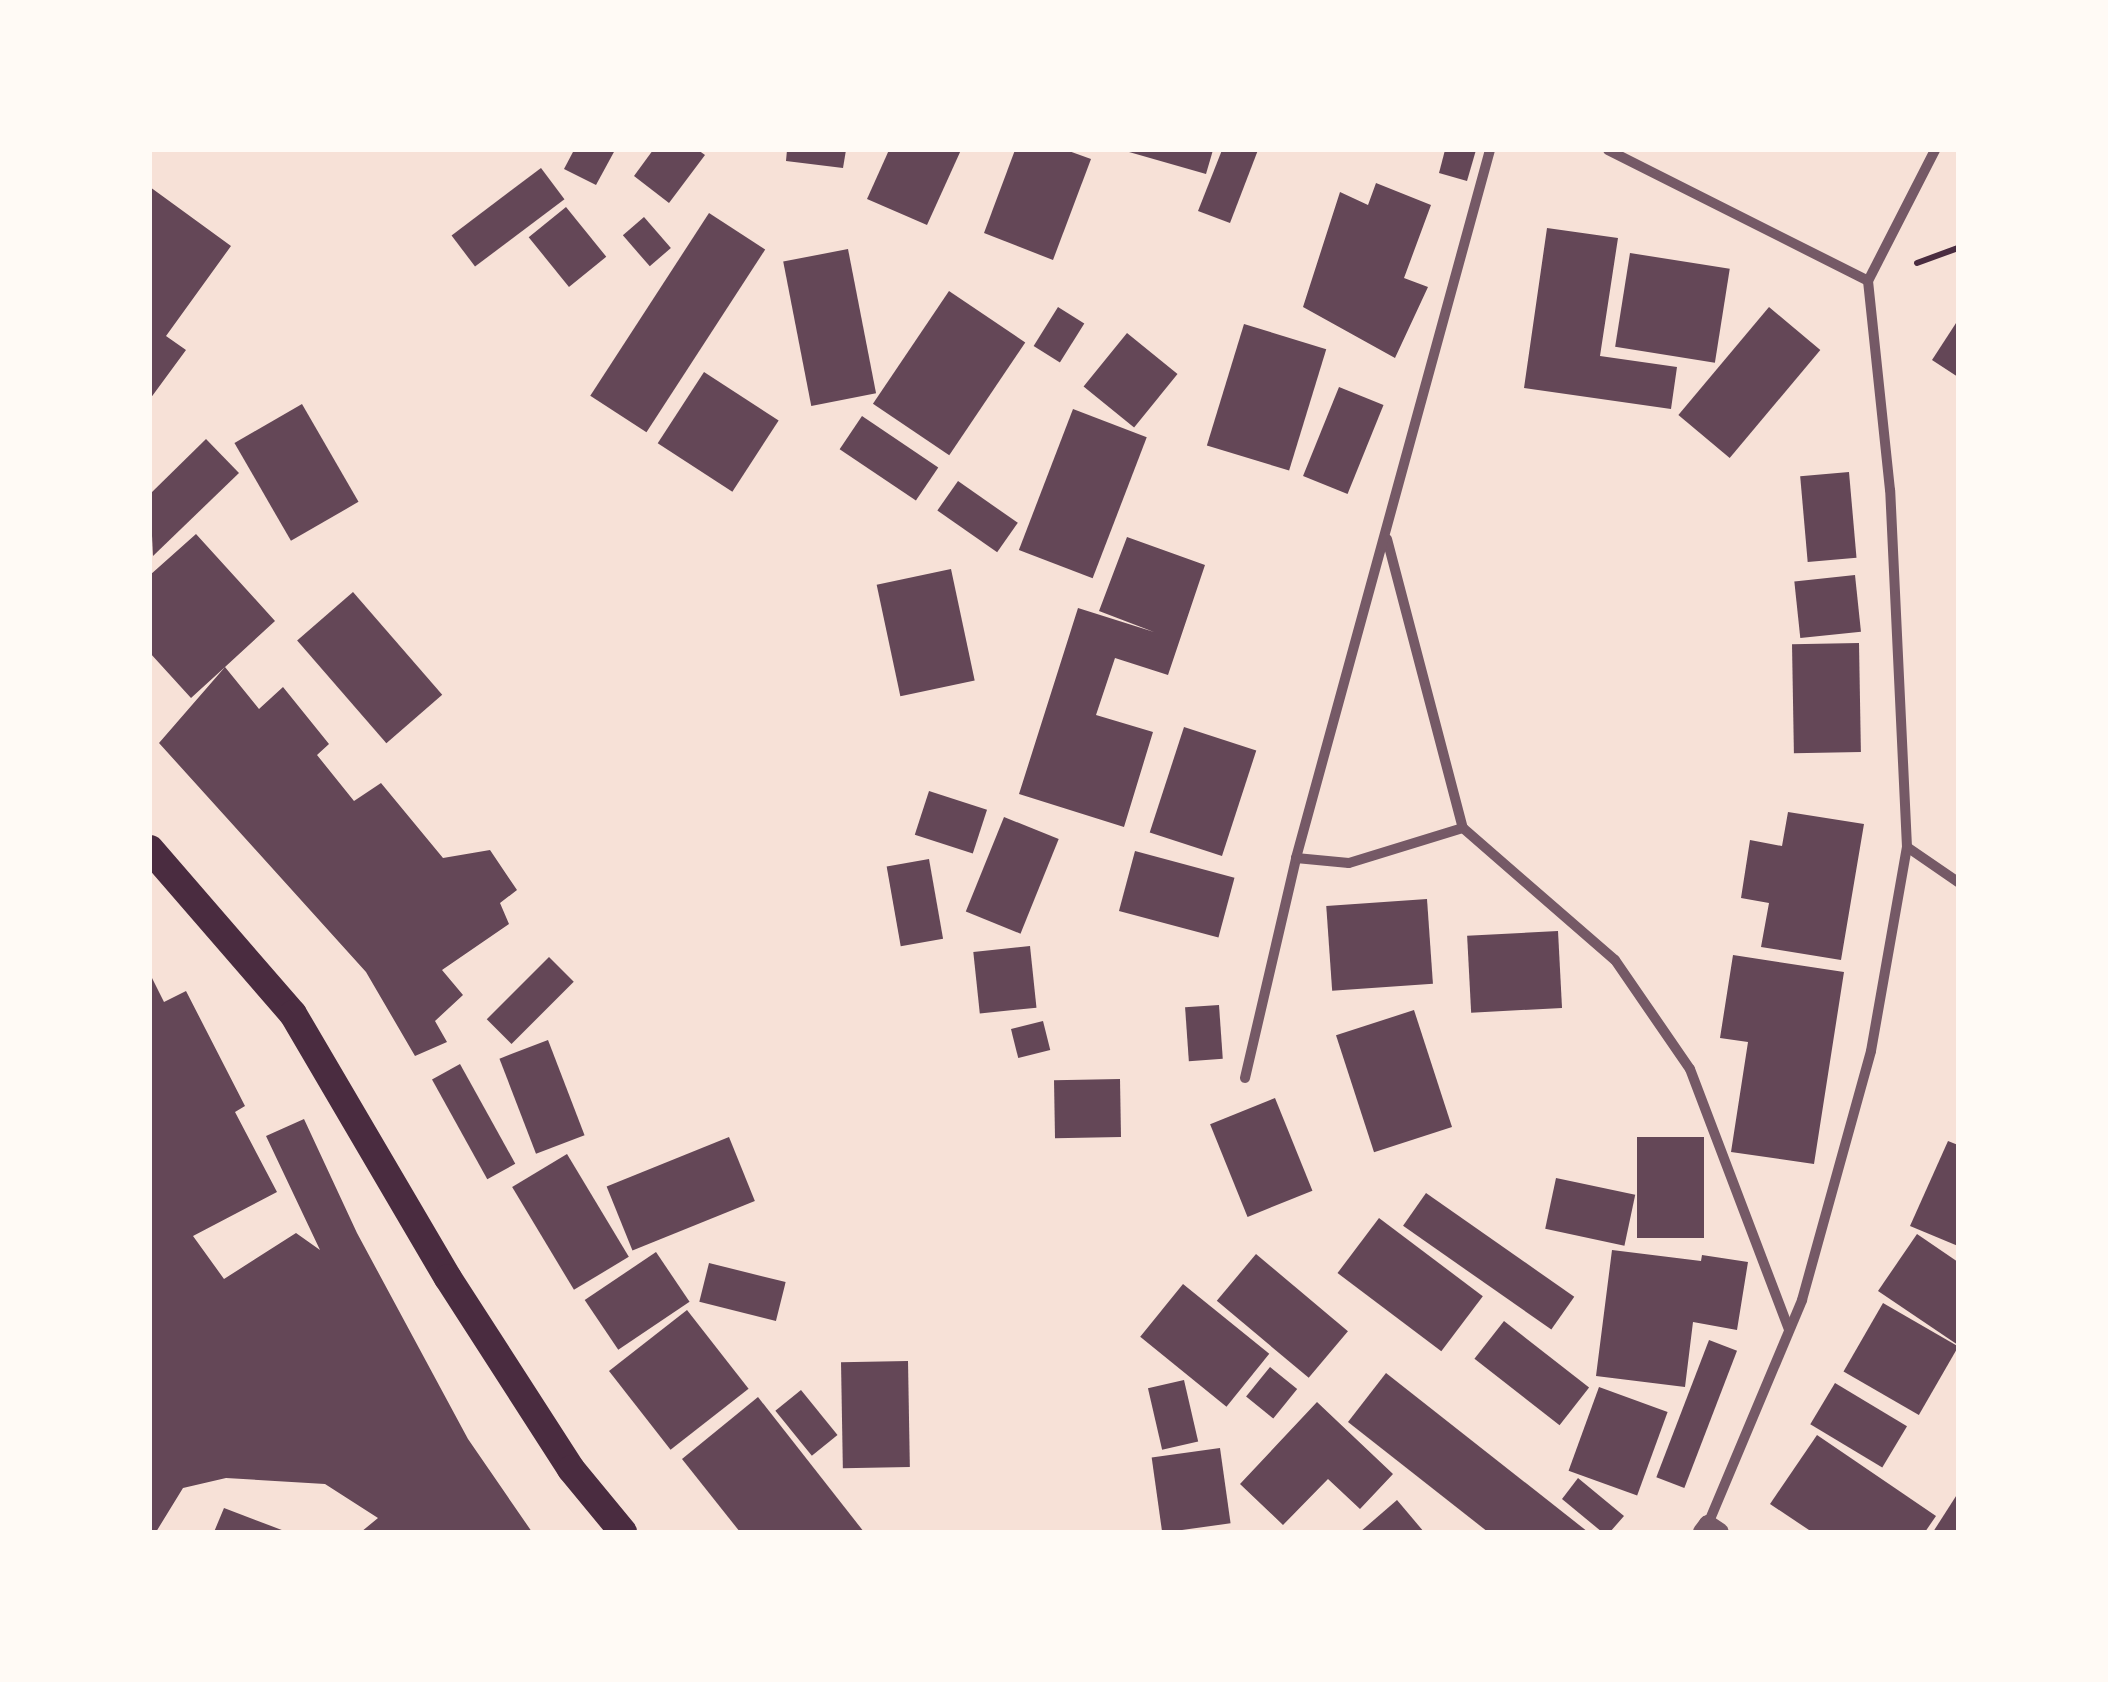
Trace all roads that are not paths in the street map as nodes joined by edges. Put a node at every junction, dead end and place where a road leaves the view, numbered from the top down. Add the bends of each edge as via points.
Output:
1 (1490, 150) edge
2 (1608, 150) edge
3 (1935, 150) edge
4 (1868, 282) junction
5 (1386, 535) junction
6 (1463, 828) junction
7 (1906, 847) junction
8 (150, 849) edge
9 (1296, 858) junction
10 (1958, 882) edge
11 (1245, 1078) dead end
12 (1789, 1330) junction
13 (1710, 1529) edge
14 (623, 1532) edge

1 - 5 street
2 - 4 street
3 - 4 street
4 - 7 street via 1890,490
5 - 6 street
5 - 9 street
6 - 9 street via 1349,864
6 - 12 street via 1614,960 1690,1069
7 - 10 street
7 - 12 street via 1871,1051
8 - 14 highway via 294,1014 458,1294 570,1470
9 - 11 street
12 - 13 street

